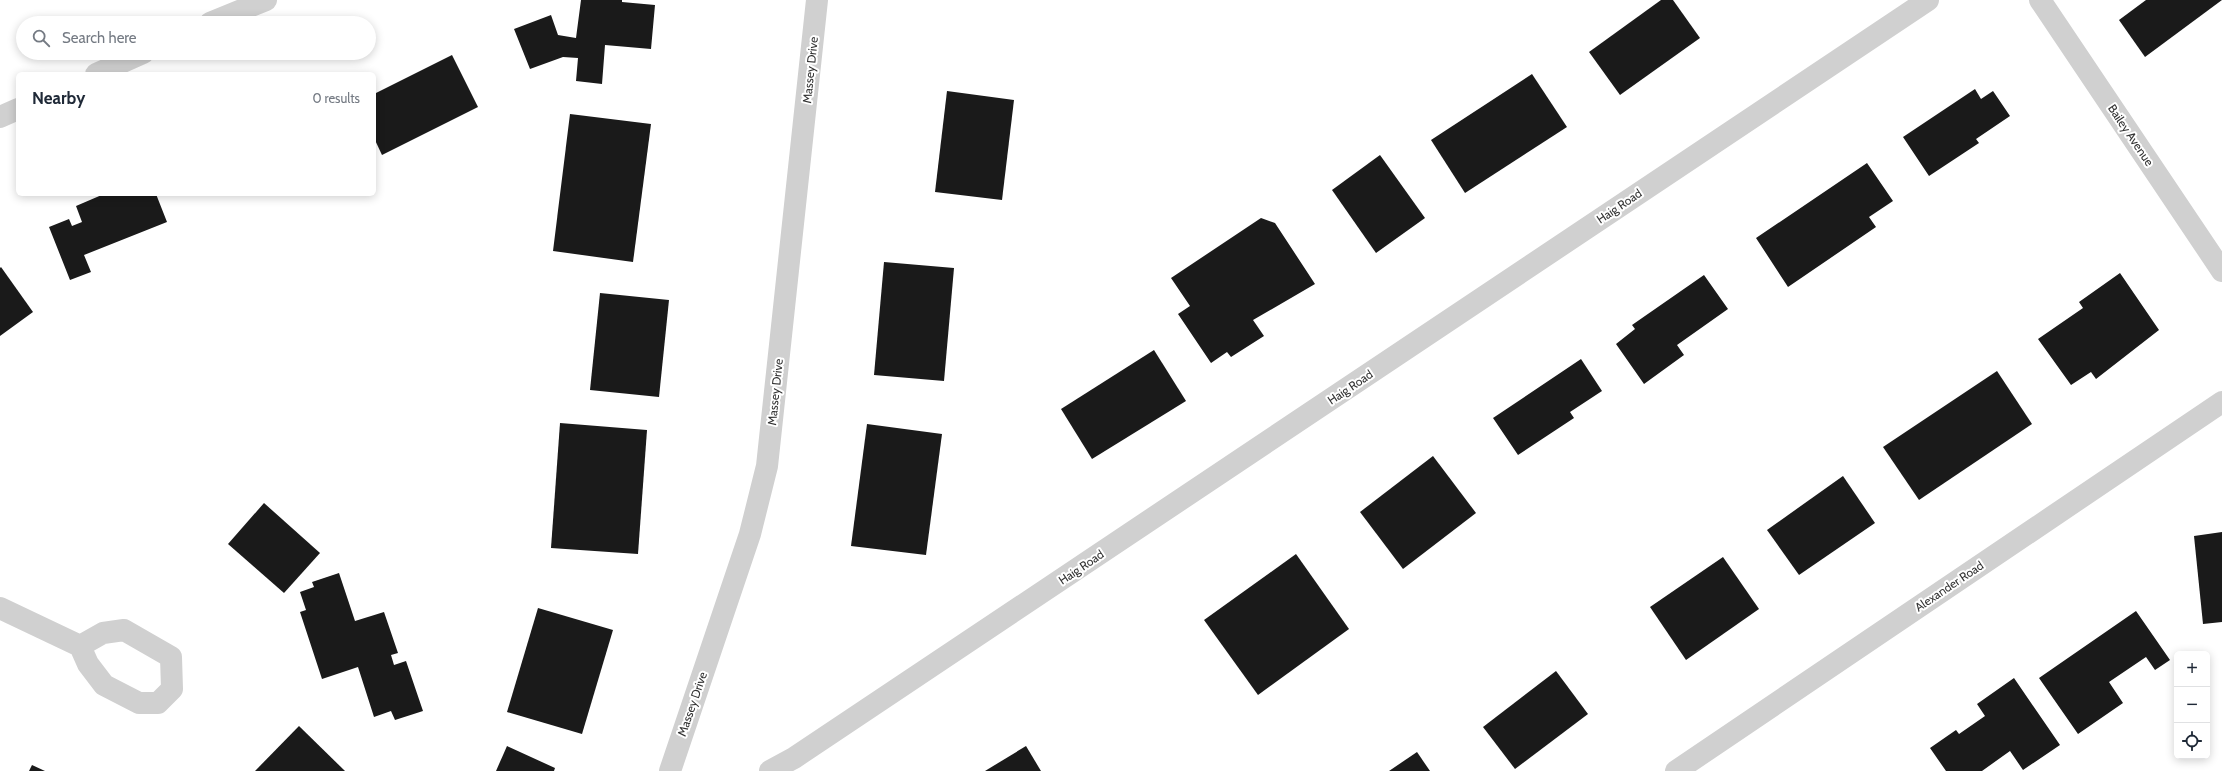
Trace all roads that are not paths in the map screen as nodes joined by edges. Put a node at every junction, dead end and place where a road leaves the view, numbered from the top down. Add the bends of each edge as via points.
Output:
1 (266, 0) edge
2 (817, 0) edge
3 (1928, 0) edge
4 (2040, 0) edge
5 (227, 16) edge
6 (127, 60) edge
7 (100, 72) edge
8 (16, 110) edge
9 (0, 117) edge
10 (2222, 271) edge
11 (2222, 402) edge
12 (0, 608) edge
13 (80, 646) dead end
14 (670, 771) edge
15 (770, 771) edge
16 (1676, 771) edge

1 - 5 street
2 - 14 street, Massey Drive via 767,466 750,534
3 - 15 street, Haig Road via 794,758
4 - 10 street, Bailey Avenue
6 - 7 street
8 - 9 street
11 - 16 street, Alexander Road
12 - 13 street

